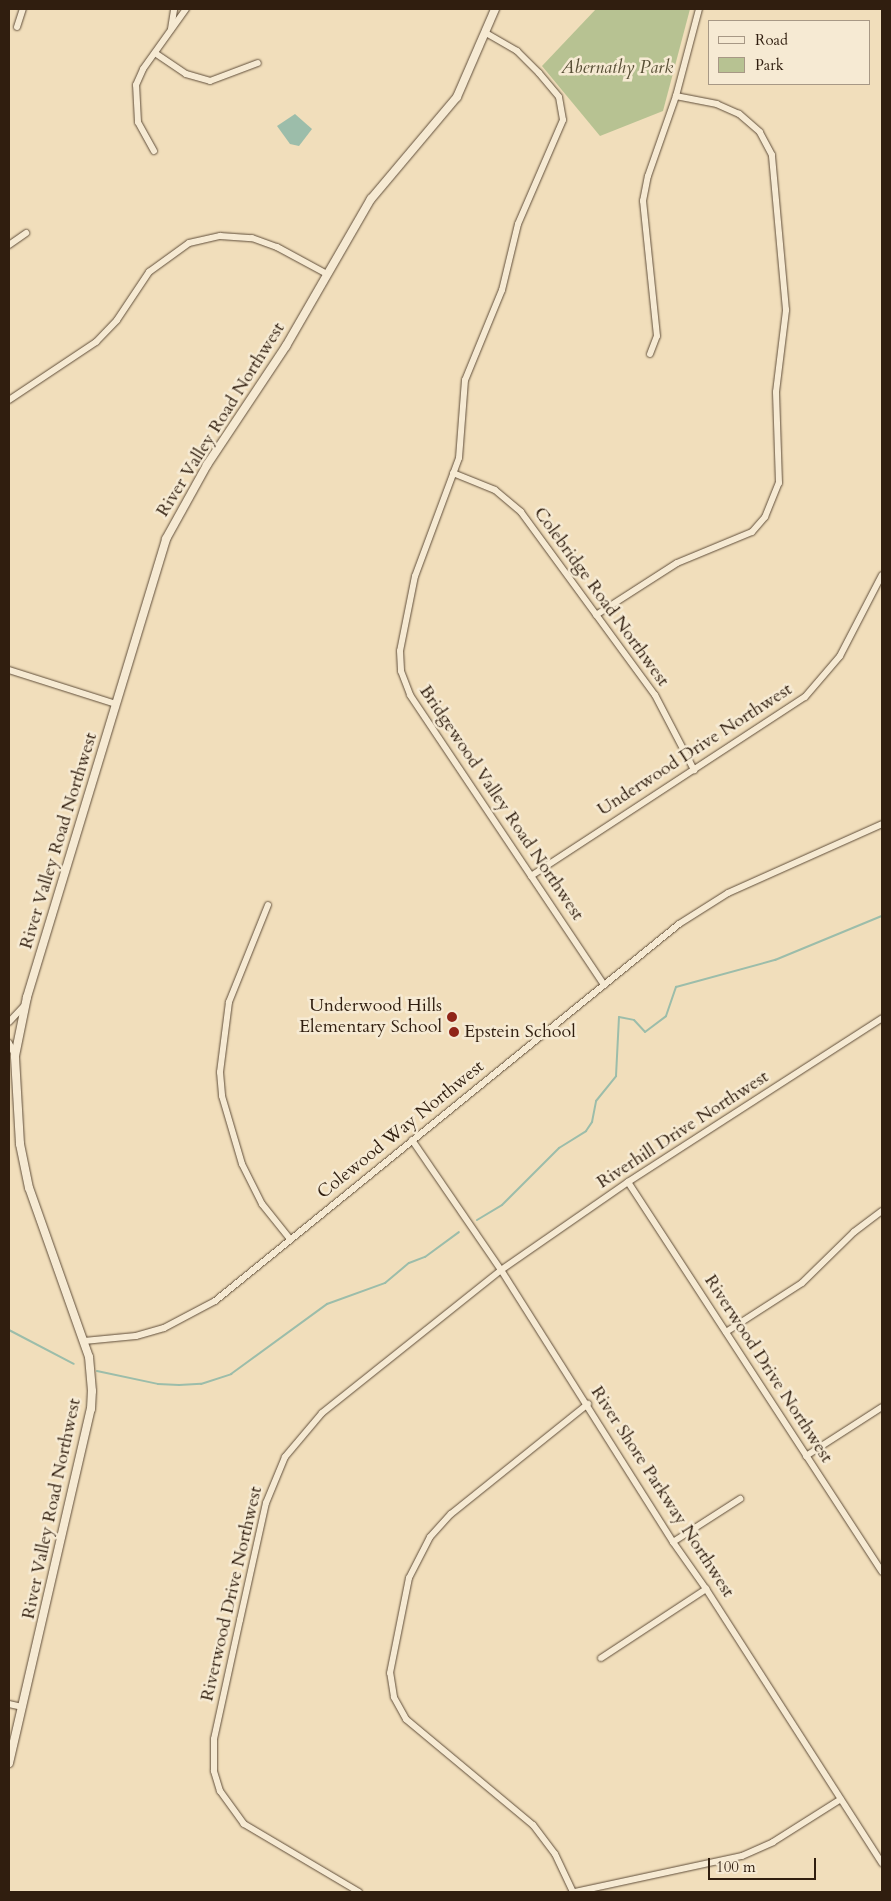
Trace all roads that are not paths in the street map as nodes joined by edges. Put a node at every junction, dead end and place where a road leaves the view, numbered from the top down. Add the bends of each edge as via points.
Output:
1 (23, 9) edge
2 (174, 9) edge
3 (186, 9) edge
4 (496, 9) edge
5 (699, 9) edge
6 (17, 27) dead end
7 (170, 30) junction
8 (486, 33) junction
9 (155, 53) junction
10 (258, 63) dead end
11 (676, 96) junction
12 (154, 151) dead end
13 (26, 234) dead end
14 (9, 245) edge
15 (327, 274) junction
16 (650, 354) dead end
17 (9, 400) edge
18 (453, 473) junction
19 (882, 575) edge
20 (596, 615) junction
21 (9, 670) edge
22 (116, 704) junction
23 (694, 770) junction
24 (882, 824) edge
25 (531, 876) junction
26 (268, 905) dead end
27 (604, 985) junction
28 (25, 1005) junction
29 (882, 1018) edge
30 (9, 1022) edge
31 (9, 1043) edge
32 (16, 1056) junction
33 (412, 1140) junction
34 (628, 1182) junction
35 (882, 1211) edge
36 (290, 1239) junction
37 (501, 1270) junction
38 (726, 1332) junction
39 (84, 1341) junction
40 (588, 1404) junction
41 (882, 1406) edge
42 (806, 1456) junction
43 (740, 1499) dead end
44 (673, 1542) junction
45 (882, 1572) edge
46 (706, 1589) junction
47 (601, 1658) dead end
48 (9, 1704) edge
49 (22, 1708) junction
50 (9, 1763) edge
51 (841, 1799) junction
52 (882, 1863) edge
53 (360, 1892) edge
54 (574, 1892) edge

1 - 6 street
2 - 7 street
3 - 7 street
4 - 8 street, River Valley Road Northwest
5 - 11 street
7 - 9 street
8 - 15 street, River Valley Road Northwest via 458,97 376,192
8 - 18 street, Bridgewood Valley Road Northwest via 517,51 539,73 559,97 563,120 518,224 502,290 465,380 463,441
9 - 10 street via 186,74 210,80
9 - 12 street via 136,85 135,105 138,122
11 - 16 street via 648,176 643,201 657,336
11 - 20 street via 717,104 739,114 760,132 772,156 786,310 776,392 779,483 765,517 752,532 677,563
13 - 14 street
15 - 17 street via 277,247 252,238 220,236 189,243 149,272 117,320 96,342
15 - 22 street, River Valley Road Northwest via 286,346 207,465 166,539
18 - 20 street, Colebridge Road Northwest via 495,490 513,504
18 - 25 street, Bridgewood Valley Road Northwest via 415,576 400,651 401,672 410,695
19 - 23 street, Underwood Drive Northwest via 840,656 814,688 794,705
20 - 23 street, Colebridge Road Northwest via 655,695
21 - 22 street
22 - 28 street, River Valley Road Northwest
23 - 25 street, Underwood Drive Northwest
24 - 27 street, Colewood Way Northwest via 703,907
25 - 27 street, Bridgewood Valley Road Northwest
26 - 36 street via 229,1002 220,1072 222,1096 242,1164 262,1204
27 - 33 street, Colewood Way Northwest
28 - 30 street
28 - 32 street, River Valley Road Northwest
29 - 34 street, Riverhill Drive Northwest
31 - 32 street
32 - 39 street, River Valley Road Northwest via 18,1121 27,1181
33 - 36 street, Colewood Way Northwest
33 - 37 street, River Shore Parkway Northwest
34 - 37 street, Riverhill Drive Northwest
34 - 38 street, Riverwood Drive Northwest
35 - 38 street via 854,1232 802,1284
36 - 39 street, Colewood Way Northwest via 214,1301 164,1328 136,1336
37 - 40 street, River Shore Parkway Northwest
37 - 53 street, Riverwood Drive Northwest via 322,1413 302,1434 274,1480 240,1620 214,1738 214,1771 220,1791 230,1808 256,1833
38 - 42 street, Riverwood Drive Northwest
39 - 49 street, River Valley Road Northwest via 92,1374 91,1408
40 - 44 street, River Shore Parkway Northwest
40 - 54 street via 451,1514 430,1537 409,1578 390,1673 394,1697 406,1720 533,1825 555,1854
41 - 42 street
42 - 45 street, Riverwood Drive Northwest
43 - 44 street
44 - 46 street, River Shore Parkway Northwest
46 - 47 street
46 - 51 street, River Shore Parkway Northwest
48 - 49 street
49 - 50 street, River Valley Road Northwest
51 - 52 street, River Shore Parkway Northwest
51 - 54 street via 774,1842 742,1856

